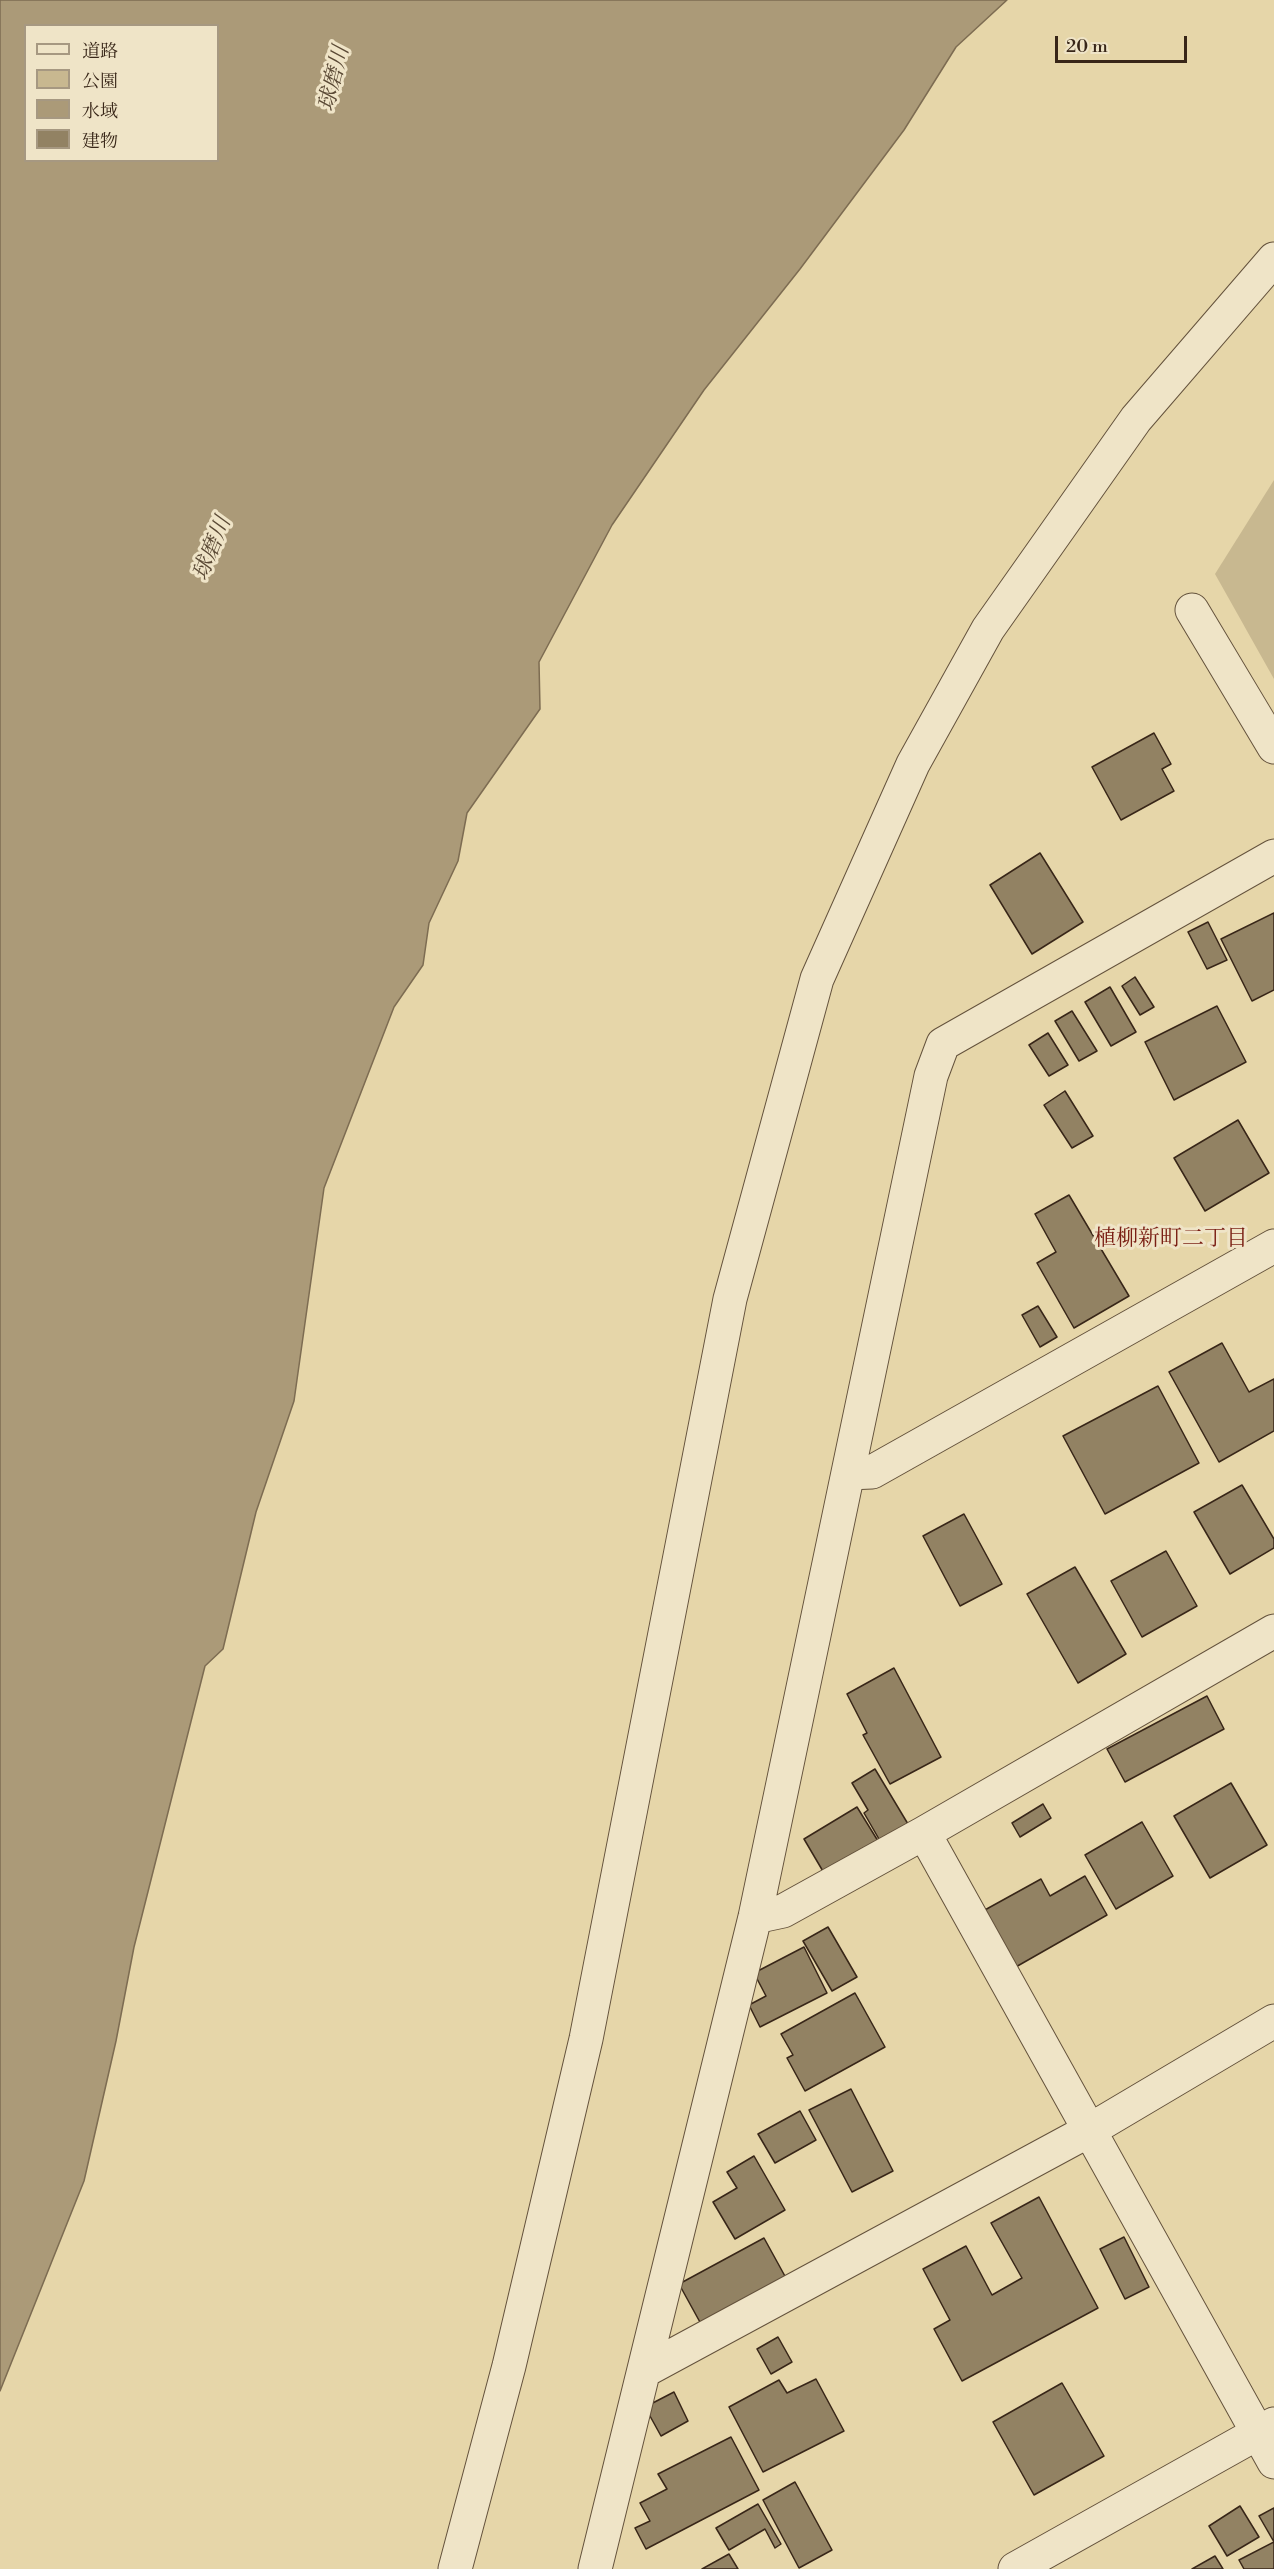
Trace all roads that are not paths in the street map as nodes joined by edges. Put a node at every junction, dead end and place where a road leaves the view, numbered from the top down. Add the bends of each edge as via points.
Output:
1 (1274, 259) edge
2 (1192, 610) dead end
3 (1274, 747) edge
4 (1274, 856) edge
5 (1274, 1246) edge
6 (848, 1473) junction
7 (1274, 1631) edge
8 (924, 1833) junction
9 (755, 1917) junction
10 (1274, 2021) edge
11 (1090, 2130) junction
12 (644, 2371) junction
13 (1266, 2428) edge
14 (1274, 2462) edge
15 (455, 2569) edge
16 (595, 2569) edge
17 (1015, 2569) edge

1 - 15 street via 1136,419 988,629 913,765 817,979 730,1299 586,2039 509,2366
2 - 3 street
4 - 6 street via 943,1044 931,1076
5 - 6 street via 872,1472
6 - 9 street
7 - 8 street
8 - 9 street via 783,1911
8 - 11 street
9 - 12 street
10 - 11 street
11 - 12 street
11 - 13 street
12 - 16 street
13 - 14 street
13 - 17 street

